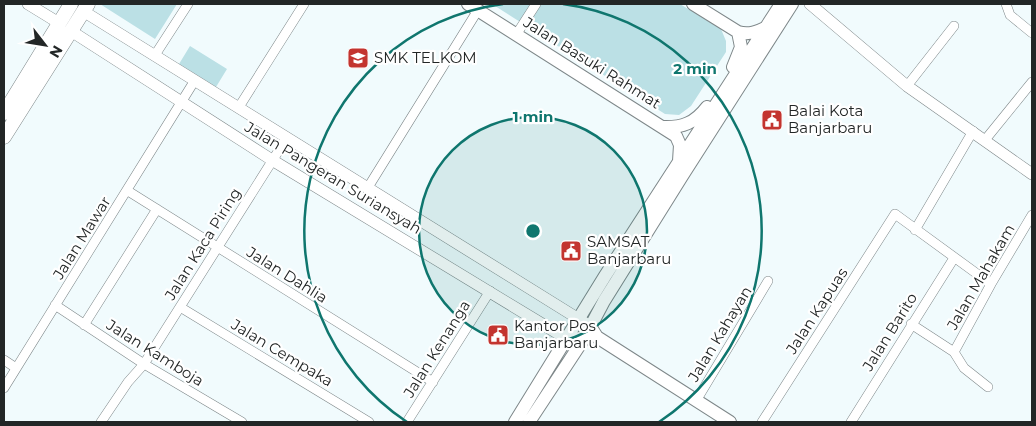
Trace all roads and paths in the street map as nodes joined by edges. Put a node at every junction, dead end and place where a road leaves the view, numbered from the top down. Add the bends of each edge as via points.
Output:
1 (28, 4) edge
2 (188, 4) edge
3 (304, 4) edge
4 (536, 4) edge
5 (693, 4) edge
6 (781, 4) edge
7 (792, 4) edge
8 (810, 4) edge
9 (1006, 4) edge
10 (81, 6) edge
11 (473, 7) edge
12 (954, 26) dead end
13 (65, 27) junction
14 (767, 27) junction
15 (738, 32) junction
16 (1032, 33) edge
17 (516, 35) junction
18 (155, 55) junction
19 (195, 80) junction
20 (1032, 82) edge
21 (907, 86) junction
22 (181, 102) junction
23 (239, 107) junction
24 (4, 113) edge
25 (662, 127) junction
26 (973, 131) junction
27 (4, 137) edge
28 (286, 139) junction
29 (985, 140) junction
30 (272, 160) junction
31 (679, 161) junction
32 (1032, 174) edge
33 (367, 189) junction
34 (128, 191) junction
35 (157, 209) junction
36 (1032, 216) edge
37 (915, 230) junction
38 (217, 247) junction
39 (954, 258) junction
40 (610, 279) junction
41 (768, 281) dead end
42 (991, 284) junction
43 (490, 292) junction
44 (55, 305) junction
45 (180, 307) junction
46 (911, 324) junction
47 (84, 325) junction
48 (588, 330) junction
49 (567, 339) junction
50 (954, 352) junction
51 (4, 360) edge
52 (144, 364) junction
53 (16, 368) junction
54 (6, 378) edge
55 (433, 382) junction
56 (988, 387) dead end
57 (4, 388) edge
58 (696, 401) junction
59 (101, 422) edge
60 (242, 422) edge
61 (370, 422) edge
62 (407, 422) edge
63 (515, 422) edge
64 (529, 422) edge
65 (730, 422) edge
66 (762, 422) edge
67 (850, 422) edge

1 - 13 street, Jalan Pangeran Suriansyah
2 - 18 street
3 - 23 street
4 - 17 street
5 - 15 main road
6 - 14 main road
7 - 40 main road via 682,176
8 - 21 street
9 - 16 street via 1010,15
10 - 13 highway
10 - 18 street, Jalan Pangeran Suriansyah
11 - 17 main road, Jalan Basuki Rahmat
11 - 33 street
12 - 21 street
13 - 22 street, Jalan Pangeran Suriansyah
13 - 24 highway
13 - 27 highway
14 - 15 main road via 758,32
14 - 31 main road
15 - 25 main road via 741,47 737,59 698,118 676,127
17 - 25 main road, Jalan Basuki Rahmat
18 - 19 street, Jalan Pangeran Suriansyah
19 - 22 street, Jalan Mawar
19 - 23 street, Jalan Pangeran Suriansyah
20 - 29 street
21 - 26 street
22 - 30 street, Jalan Pangeran Suriansyah
22 - 34 street, Jalan Mawar
23 - 28 street, Jalan Pangeran Suriansyah
25 - 31 main road, Jalan Basuki Rahmat via 676,136 680,146
26 - 29 street
26 - 37 street
28 - 30 street, Jalan Kaca Piring
28 - 33 street, Jalan Pangeran Suriansyah
29 - 32 street
30 - 38 street, Jalan Kaca Piring
30 - 43 street, Jalan Pangeran Suriansyah
31 - 40 main road
33 - 48 street, Jalan Pangeran Suriansyah
34 - 35 street, Jalan Dahlia
34 - 44 street, Jalan Mawar
35 - 38 street, Jalan Dahlia
35 - 47 street
36 - 42 street, Jalan Mahakam
37 - 39 street
37 - 66 street, Jalan Kapuas via 895,214
38 - 45 street, Jalan Kaca Piring
38 - 55 street, Jalan Dahlia
39 - 42 street
39 - 46 street, Jalan Barito
40 - 48 main road
41 - 58 street, Jalan Kahayan
42 - 50 street, Jalan Mahakam
43 - 49 street, Jalan Pangeran Suriansyah
43 - 55 street, Jalan Kenanga
44 - 47 street, Jalan Kamboja
44 - 53 street, Jalan Mawar
45 - 52 street, Jalan Kaca Piring
45 - 61 street, Jalan Cempaka
46 - 50 street
46 - 67 street, Jalan Barito
47 - 52 street, Jalan Kamboja
48 - 49 main road
48 - 49 street
48 - 58 main road
48 - 64 main road
49 - 63 main road
50 - 56 street via 964,368
51 - 53 street
52 - 59 street, Jalan Kaca Piring
52 - 60 street, Jalan Kamboja
53 - 54 street, Jalan Mawar
54 - 57 street, Jalan Mawar
55 - 62 street, Jalan Kenanga
58 - 65 main road

